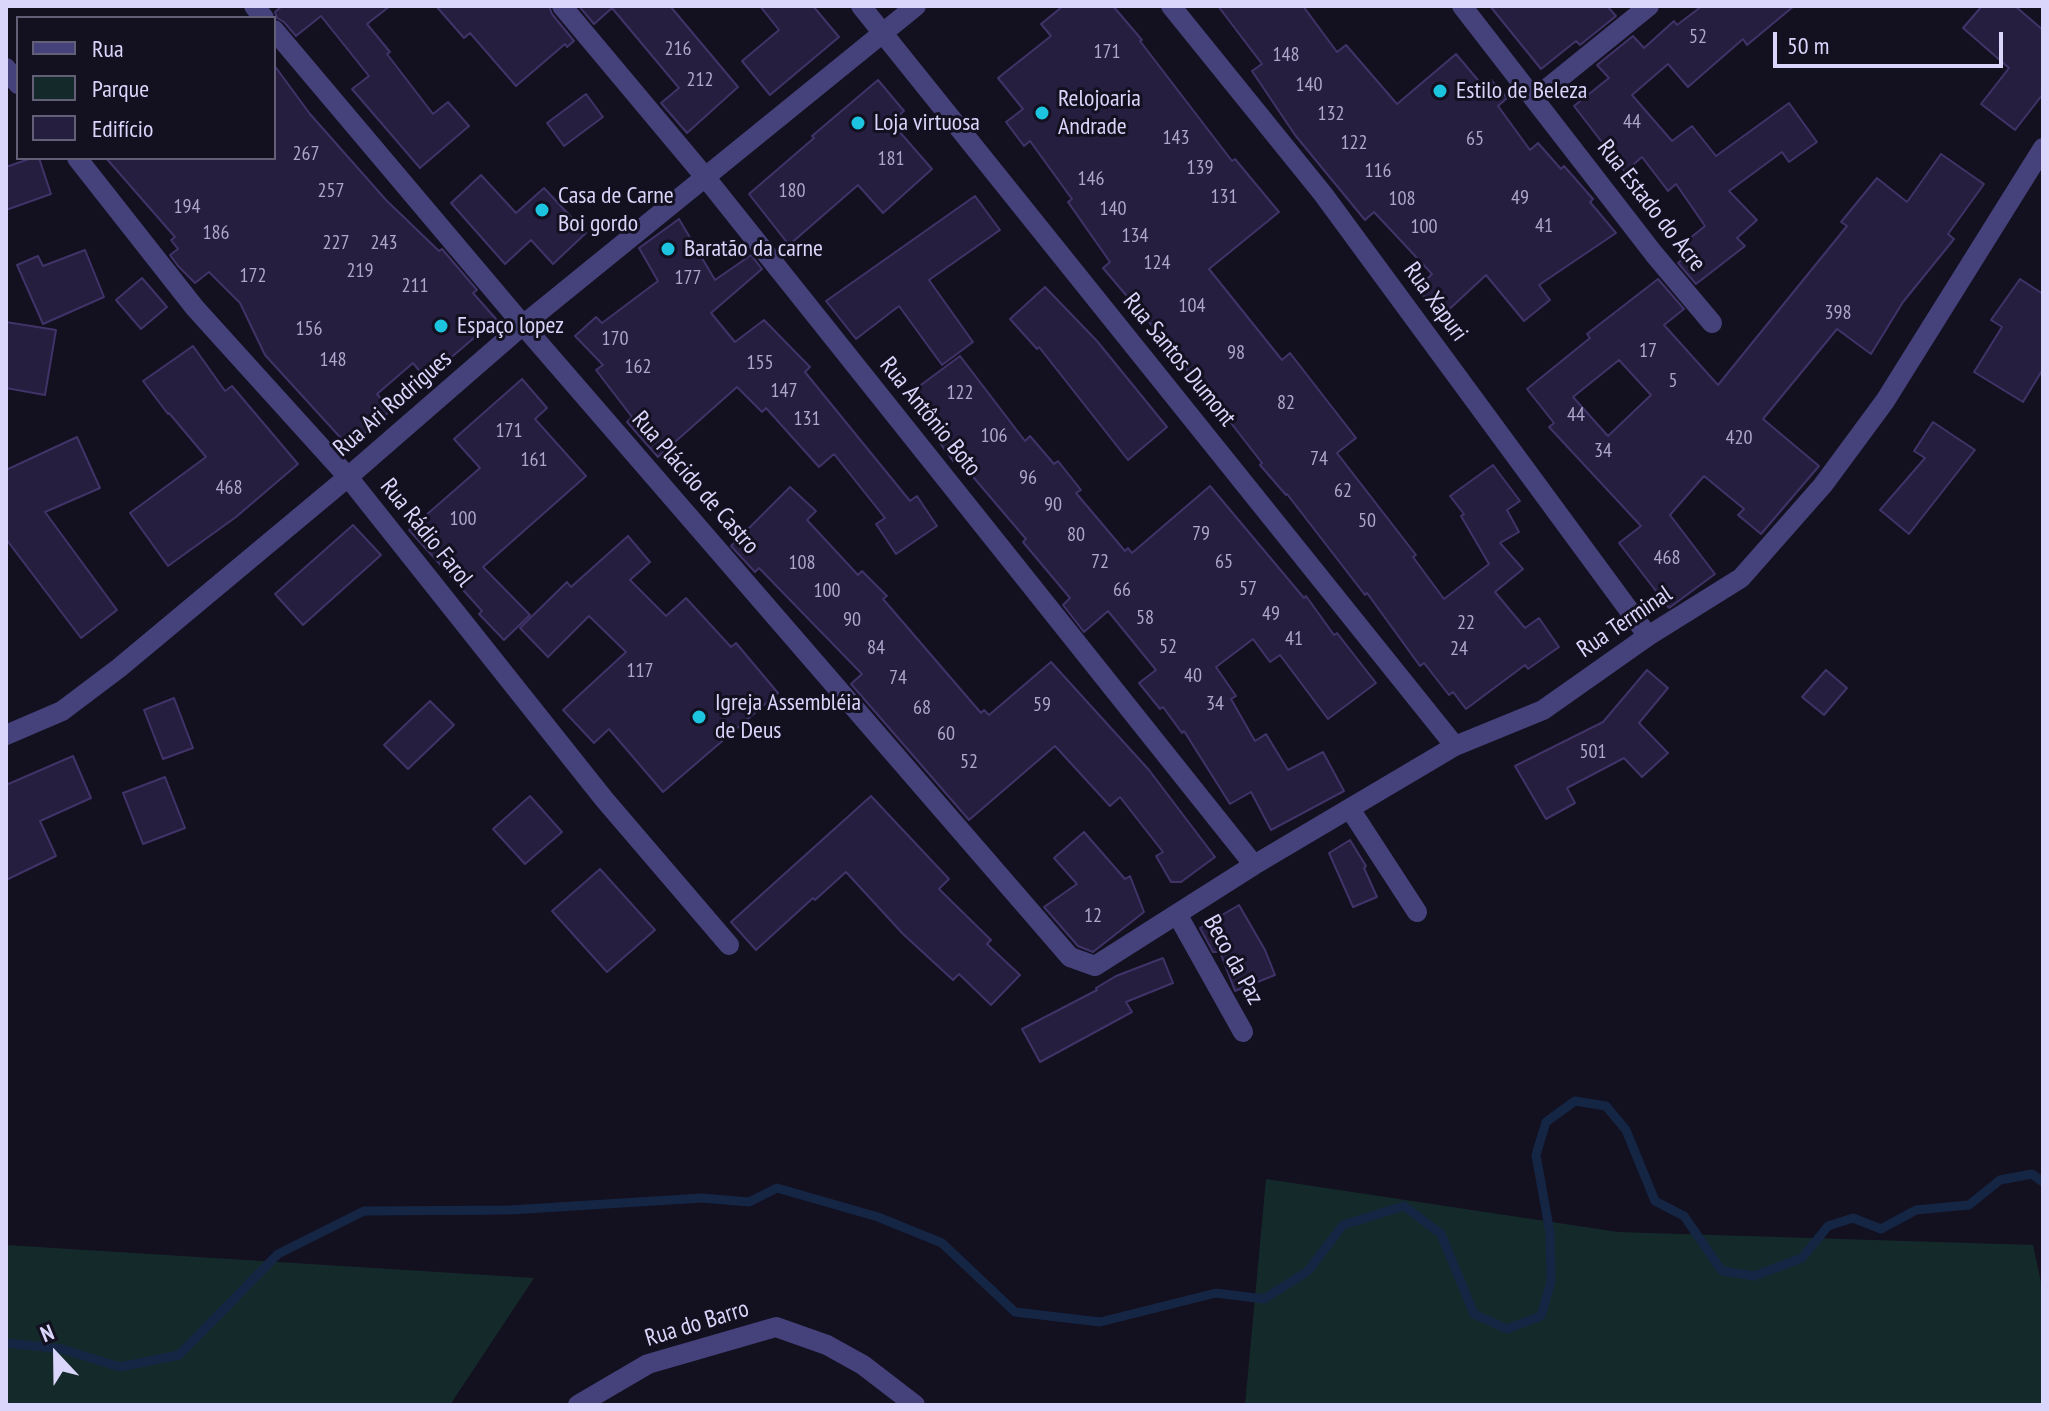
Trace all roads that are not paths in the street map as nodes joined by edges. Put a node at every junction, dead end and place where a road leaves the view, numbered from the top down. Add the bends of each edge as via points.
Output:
1 (562, 6) edge
2 (861, 6) edge
3 (916, 6) edge
4 (1171, 6) edge
5 (1462, 6) edge
6 (1649, 6) edge
7 (276, 32) edge
8 (883, 32) junction
9 (1534, 99) junction
10 (2043, 148) edge
11 (79, 160) edge
12 (706, 178) junction
13 (1712, 323) dead end
14 (523, 325) junction
15 (348, 477) junction
16 (1648, 636) junction
17 (6, 735) edge
18 (1455, 746) junction
19 (1350, 809) junction
20 (1254, 865) junction
21 (1417, 912) dead end
22 (1177, 914) junction
23 (729, 945) dead end
24 (1084, 960) joint
25 (1243, 1032) dead end
26 (578, 1405) edge
27 (915, 1405) edge

1 - 12 street, Rua Antônio Boto
2 - 8 street, Rua Santos Dumont
3 - 8 street, Rua Ari Rodrigues
4 - 16 street, Rua Xapuri via 1323,194
5 - 9 street, Rua Estado do Acre
6 - 9 street
7 - 14 street, Rua Plácido de Castro
8 - 12 street, Rua Ari Rodrigues
8 - 18 street, Rua Santos Dumont
9 - 13 street, Rua Estado do Acre
10 - 16 street, Rua Terminal via 1885,401 1823,485 1741,578
11 - 15 street, Rua Rádio Farol via 195,308
12 - 14 street, Rua Ari Rodrigues
12 - 20 street, Rua Antônio Boto
14 - 15 street, Rua Ari Rodrigues
14 - 24 street, Rua Plácido de Castro via 1070,957
15 - 17 street, Rua Ari Rodrigues via 119,668 62,711
15 - 23 street, Rua Rádio Farol via 604,799
16 - 18 street, Rua Terminal via 1543,710
18 - 19 street, Rua Terminal
19 - 20 street, Rua Terminal
19 - 21 street
20 - 22 street, Rua Terminal
22 - 24 street, Rua Terminal via 1095,966
22 - 25 street, Beco da Paz
26 - 27 street, Rua do Barro via 648,1364 776,1327 863,1365

